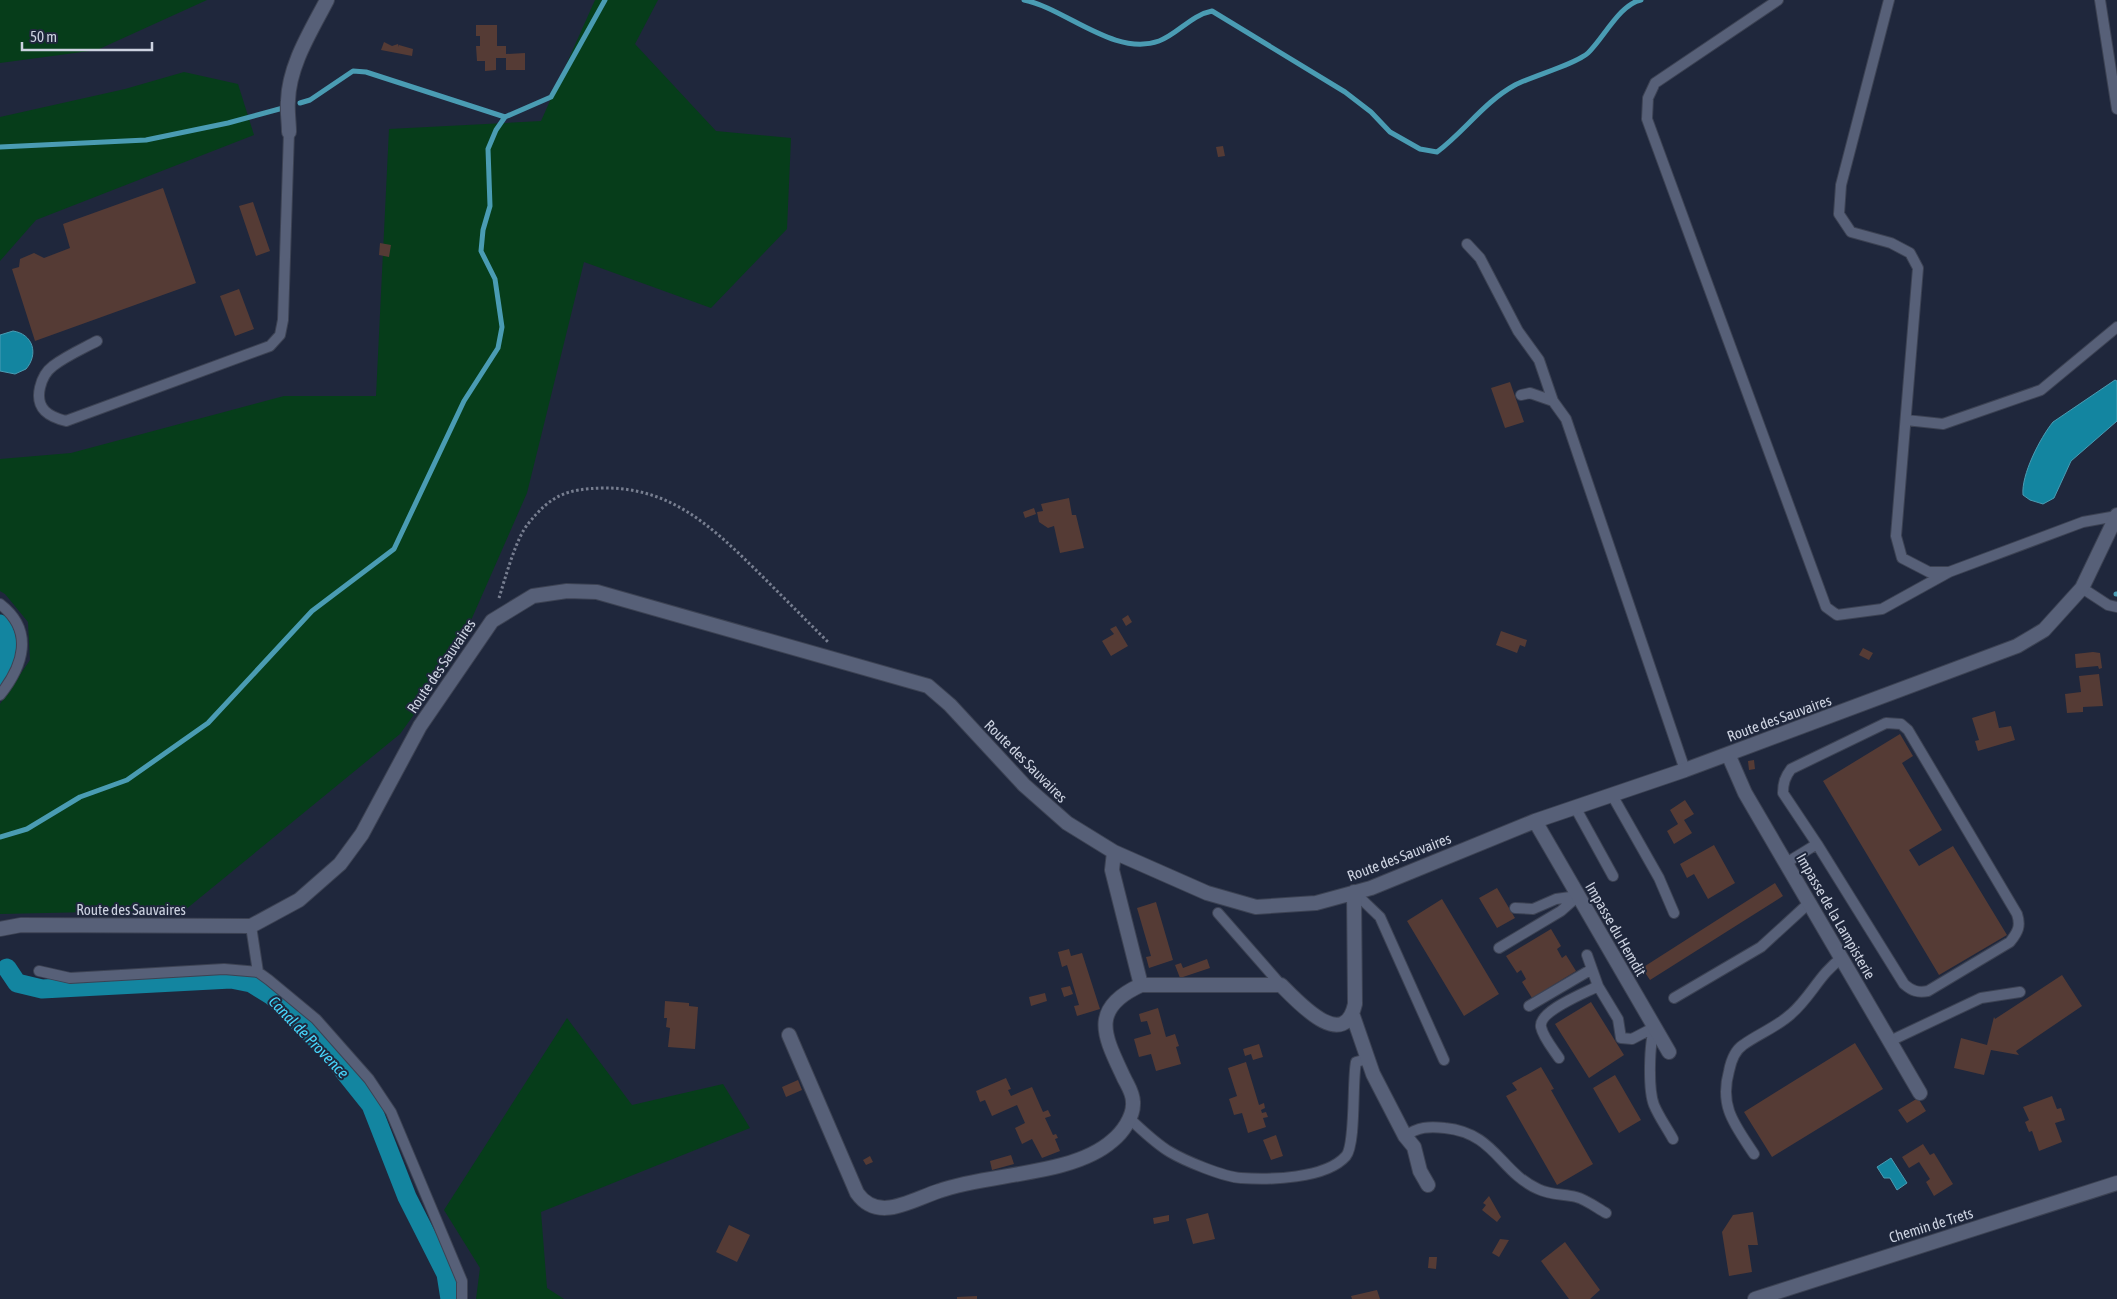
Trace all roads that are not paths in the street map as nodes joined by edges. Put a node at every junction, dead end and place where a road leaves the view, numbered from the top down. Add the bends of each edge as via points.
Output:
1 (327, 0) edge
2 (1778, 0) edge
3 (1889, 0) edge
4 (2100, 0) edge
5 (2117, 109) edge
6 (289, 132) joint
7 (1467, 244) dead end
8 (2117, 327) edge
9 (97, 341) dead end
10 (1521, 395) dead end
11 (1553, 401) junction
12 (1906, 420) junction
13 (2117, 516) edge
14 (1949, 572) junction
15 (2082, 588) junction
16 (0, 604) edge
17 (2117, 607) edge
18 (0, 695) edge
19 (1728, 754) junction
20 (1685, 770) junction
21 (1612, 795) junction
22 (1575, 807) junction
23 (1535, 821) junction
24 (1817, 844) junction
25 (1114, 852) junction
26 (1786, 863) junction
27 (1613, 876) dead end
28 (1354, 892) junction
29 (1578, 896) junction
30 (1810, 903) junction
31 (1515, 908) dead end
32 (1218, 913) dead end
33 (1674, 913) dead end
34 (251, 926) junction
35 (0, 929) edge
36 (1499, 948) dead end
37 (1587, 955) dead end
38 (1842, 958) junction
39 (1592, 969) junction
40 (39, 971) dead end
41 (258, 972) junction
42 (1141, 985) junction
43 (1281, 985) junction
44 (1598, 986) junction
45 (2020, 992) dead end
46 (1674, 998) dead end
47 (1529, 1006) dead end
48 (1352, 1016) junction
49 (1655, 1027) junction
50 (790, 1034) dead end
51 (1890, 1041) junction
52 (1669, 1052) dead end
53 (1367, 1058) junction
54 (1558, 1058) dead end
55 (1444, 1060) dead end
56 (1920, 1093) dead end
57 (1129, 1118) junction
58 (1405, 1136) junction
59 (1674, 1139) dead end
60 (1754, 1154) dead end
61 (2117, 1183) edge
62 (1428, 1185) dead end
63 (1606, 1213) dead end
64 (462, 1299) edge
65 (1754, 1299) edge

1 - 6 street via 290,83
2 - 14 lane via 1655,83 1648,98 1647,119 1826,607 1837,615 1882,610
3 - 12 lane via 1841,185 1839,214 1850,232 1891,243 1910,253 1918,268
4 - 5 lane
6 - 9 lane via 283,320 280,335 270,346 66,421 56,418 44,410 39,399 44,378 51,367
7 - 11 lane via 1480,258 1518,331 1539,360
8 - 12 lane via 2041,390 1943,424
10 - 11 lane via 1530,393
11 - 20 lane via 1566,420
12 - 14 lane via 1896,536 1902,558 1929,572
13 - 14 lane via 2083,522
13 - 15 street, Route des Sauvaires
15 - 17 lane via 2108,605
15 - 19 street, Route des Sauvaires via 2044,630 2017,646
16 - 18 lane via 13,614 22,637 21,659 14,677
19 - 20 street, Route des Sauvaires
19 - 26 street, Impasse de la Lampisterie via 1745,793
20 - 21 street, Route des Sauvaires
21 - 22 street, Route des Sauvaires
21 - 33 lane via 1659,878
22 - 23 street, Route des Sauvaires
22 - 27 lane
23 - 28 street, Route des Sauvaires
23 - 29 street, Impasse du Hemdit
24 - 24 lane via 1783,793 1786,775 1791,769 1886,723 1901,724 1908,730 2017,914 2020,923 2018,933 2010,942 1928,991 1910,990
24 - 26 lane
25 - 28 street, Route des Sauvaires via 1207,893 1256,907 1316,903
25 - 34 street, Route des Sauvaires via 1067,823 1024,785 950,705 928,686 597,592 567,591 533,596 492,621 420,726 362,834 340,864 300,900
25 - 42 street via 1112,870
26 - 30 street, Impasse de la Lampisterie
28 - 48 street via 1355,1004
28 - 55 lane via 1380,917
29 - 31 lane via 1556,899 1533,909
29 - 36 lane via 1561,911
29 - 49 street, Impasse du Hemdit
30 - 38 street, Impasse de la Lampisterie
30 - 46 lane via 1761,947
32 - 43 lane
34 - 35 street, Route des Sauvaires via 21,925
34 - 41 lane
37 - 39 lane
38 - 51 street, Impasse de la Lampisterie
38 - 60 lane via 1825,971 1790,1016 1741,1046 1732,1057 1727,1077 1726,1106
39 - 44 lane
39 - 47 lane
40 - 41 lane via 70,978 224,969
41 - 64 lane via 316,1019 369,1079 390,1112 462,1281
42 - 43 street
42 - 57 street via 1114,1003 1106,1016 1104,1028 1106,1040 1132,1094
43 - 48 street via 1322,1021 1346,1023
44 - 49 lane via 1618,1019 1621,1038 1632,1039
44 - 54 lane via 1547,1013 1541,1022 1541,1029
45 - 51 lane via 1981,998
48 - 53 street
49 - 52 street, Impasse du Hemdit
49 - 59 lane via 1650,1038 1653,1103
50 - 57 street via 857,1193 864,1203 873,1208 886,1209 959,1183 1020,1175 1092,1154 1111,1142
51 - 56 street, Impasse de la Lampisterie
53 - 57 lane via 1356,1062 1352,1139 1347,1155 1328,1168 1311,1174 1240,1178 1221,1174 1172,1153
53 - 58 street
58 - 62 street via 1416,1152 1420,1171
58 - 63 lane via 1424,1127 1461,1129 1476,1135 1526,1182 1538,1189 1576,1197
61 - 65 street, Chemin de Trets

